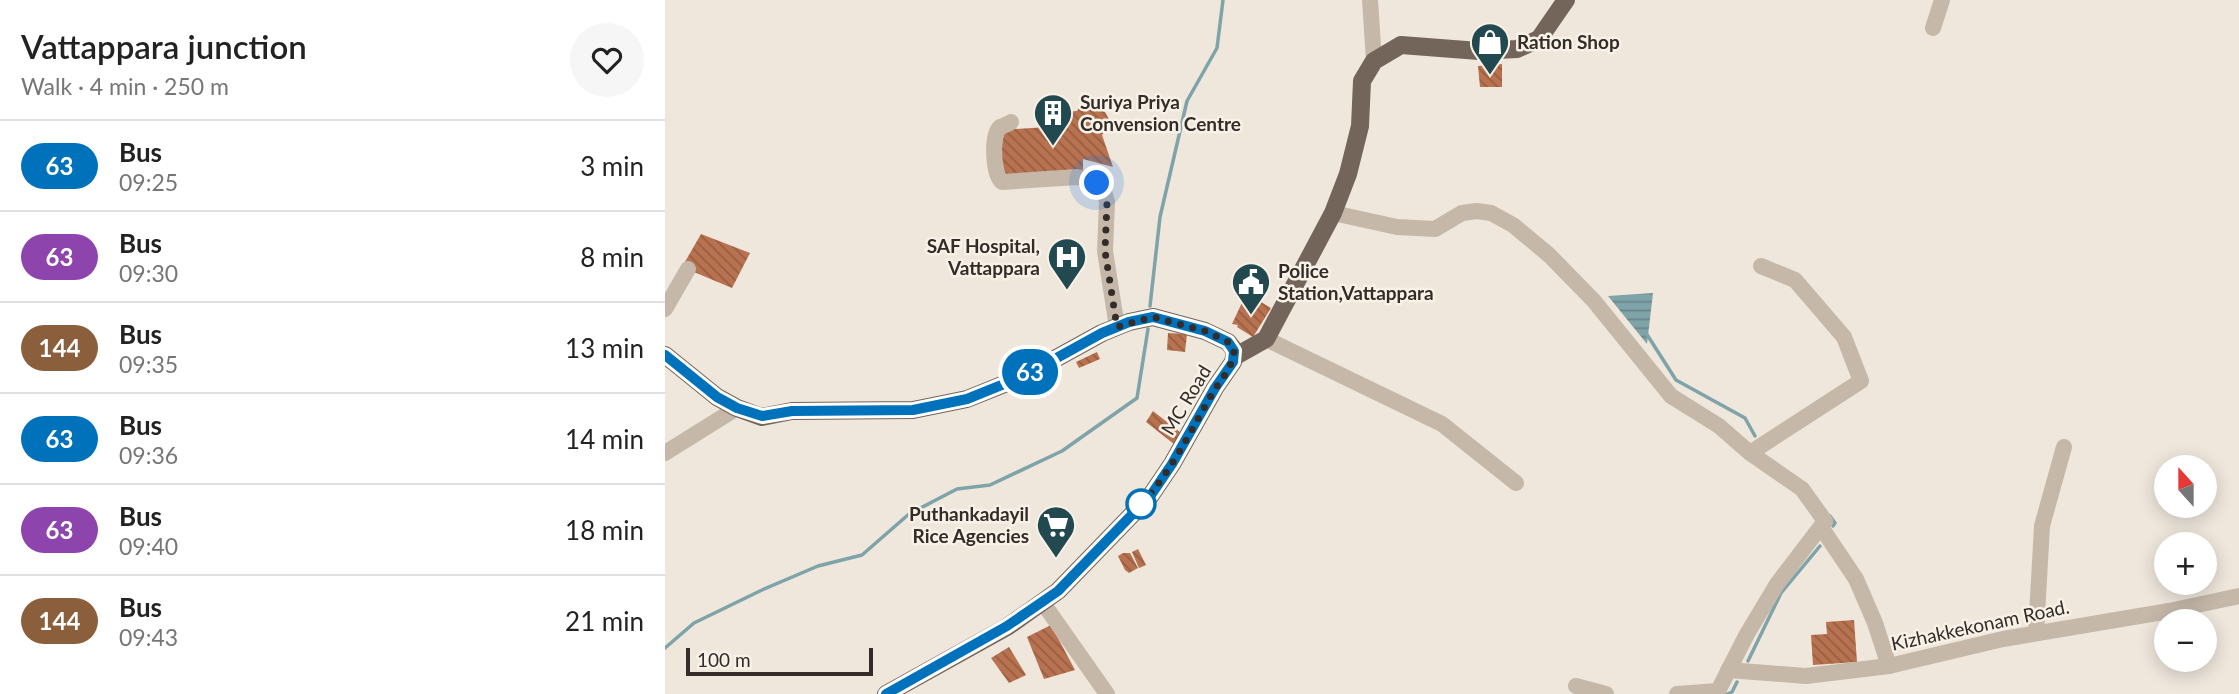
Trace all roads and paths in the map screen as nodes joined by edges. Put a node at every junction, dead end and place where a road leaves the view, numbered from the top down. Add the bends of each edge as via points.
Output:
1 (1370, 0) edge
2 (1566, 0) edge
3 (1942, 0) edge
4 (1933, 28) dead end
5 (1374, 61) junction
6 (1011, 122) dead end
7 (1333, 214) junction
8 (1761, 267) dead end
9 (688, 270) dead end
10 (665, 309) edge
11 (1117, 327) junction
12 (1266, 340) junction
13 (665, 355) edge
14 (1234, 357) junction
15 (737, 408) junction
16 (2064, 447) dead end
17 (665, 453) edge
18 (1750, 453) junction
19 (1516, 483) dead end
20 (1821, 527) junction
21 (2239, 596) edge
22 (1043, 603) junction
23 (2036, 633) junction
24 (1889, 666) junction
25 (1728, 670) junction
26 (1576, 686) dead end
27 (886, 694) edge
28 (1107, 694) edge
29 (1606, 694) edge
30 (1677, 694) edge

1 - 5 street
2 - 5 main road via 1539,39 1517,49 1401,45
3 - 4 street
5 - 7 main road via 1362,81 1360,126
6 - 11 street via 1000,127 995,137 995,169 1002,182 1077,177 1103,188 1107,202 1105,251
7 - 12 main road
7 - 18 street via 1397,227 1435,229 1462,213 1477,211 1513,225 1594,301 1671,396 1719,426
8 - 18 street via 1795,279 1844,337 1861,381
9 - 10 street
11 - 14 main road, MC Road via 1153,317 1228,342
11 - 15 main road, MC Road via 994,389 913,410 792,411 762,416
12 - 14 main road
12 - 19 street via 1442,424
13 - 15 main road, MC Road
14 - 22 main road, MC Road via 1151,495
15 - 17 street
16 - 23 street via 2042,526
18 - 20 street via 1802,489 1825,521
20 - 24 street via 1856,579
20 - 25 street via 1777,584
21 - 23 street, Kizhakkekonam Road.
22 - 27 main road, MC Road
22 - 28 street
23 - 24 street, Kizhakkekonam Road.
24 - 25 street, Kizhakkekonam Road. via 1806,676
25 - 30 street via 1716,692
26 - 29 street

